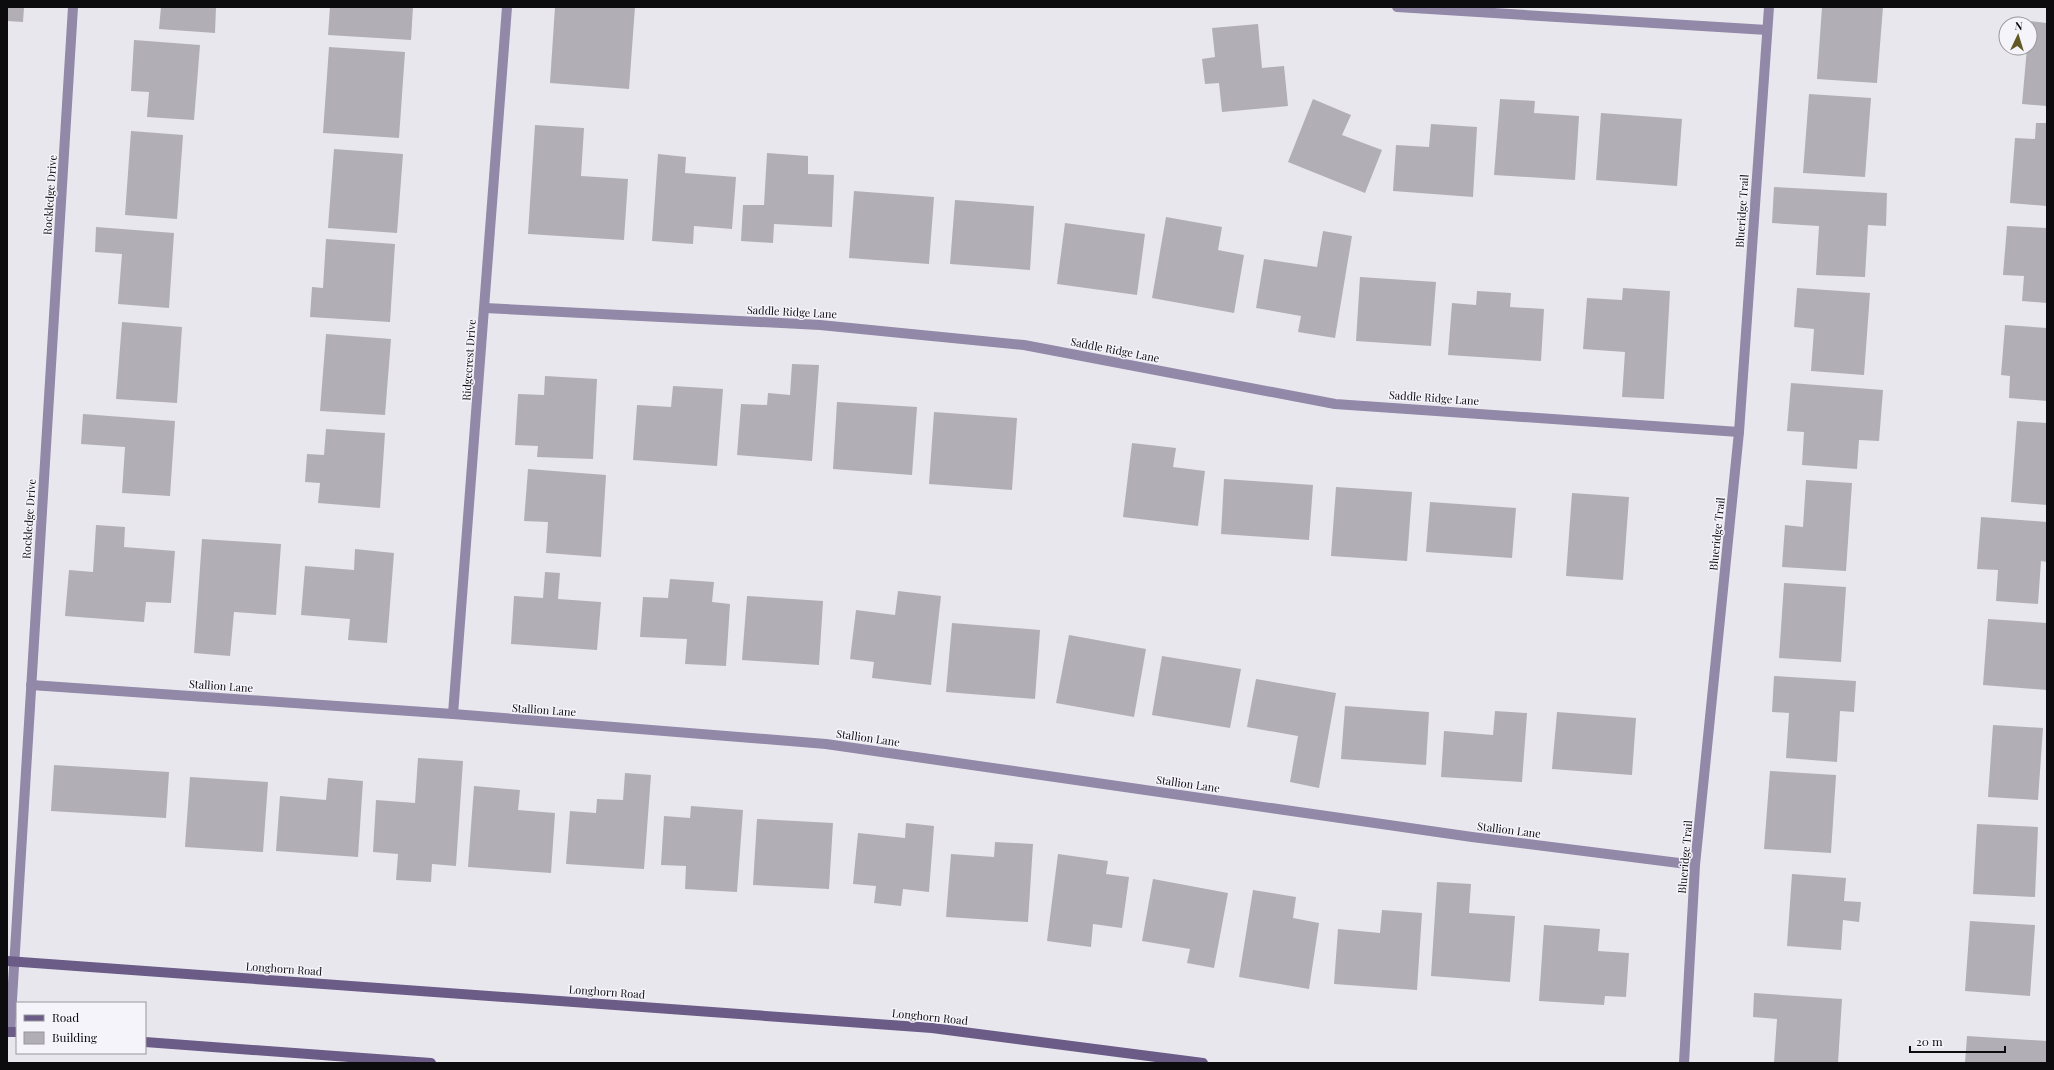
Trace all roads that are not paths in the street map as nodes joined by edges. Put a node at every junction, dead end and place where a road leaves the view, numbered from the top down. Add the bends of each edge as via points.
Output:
1 (73, 7) edge
2 (507, 7) edge
3 (1769, 7) edge
4 (1397, 8) edge
5 (1767, 30) junction
6 (485, 308) junction
7 (1739, 432) junction
8 (31, 685) junction
9 (454, 714) junction
10 (1696, 865) junction
11 (11, 961) edge
12 (11, 1032) edge
13 (146, 1042) edge
14 (430, 1063) edge
15 (1203, 1063) edge
16 (1684, 1063) edge

1 - 8 street, Rockledge Drive
2 - 6 street, Ridgecrest Drive
3 - 5 street, Blueridge Trail
4 - 5 street
5 - 7 street, Blueridge Trail
6 - 7 street, Saddle Ridge Lane via 820,325 1024,344 1335,404
6 - 9 street, Ridgecrest Drive
7 - 10 street, Blueridge Trail
8 - 9 street, Stallion Lane
8 - 11 street, Rockledge Drive
9 - 10 street, Stallion Lane via 826,744 1472,837
10 - 16 street, Blueridge Trail
11 - 12 street, Rockledge Drive
11 - 15 main road, Longhorn Road via 932,1028
13 - 14 main road

